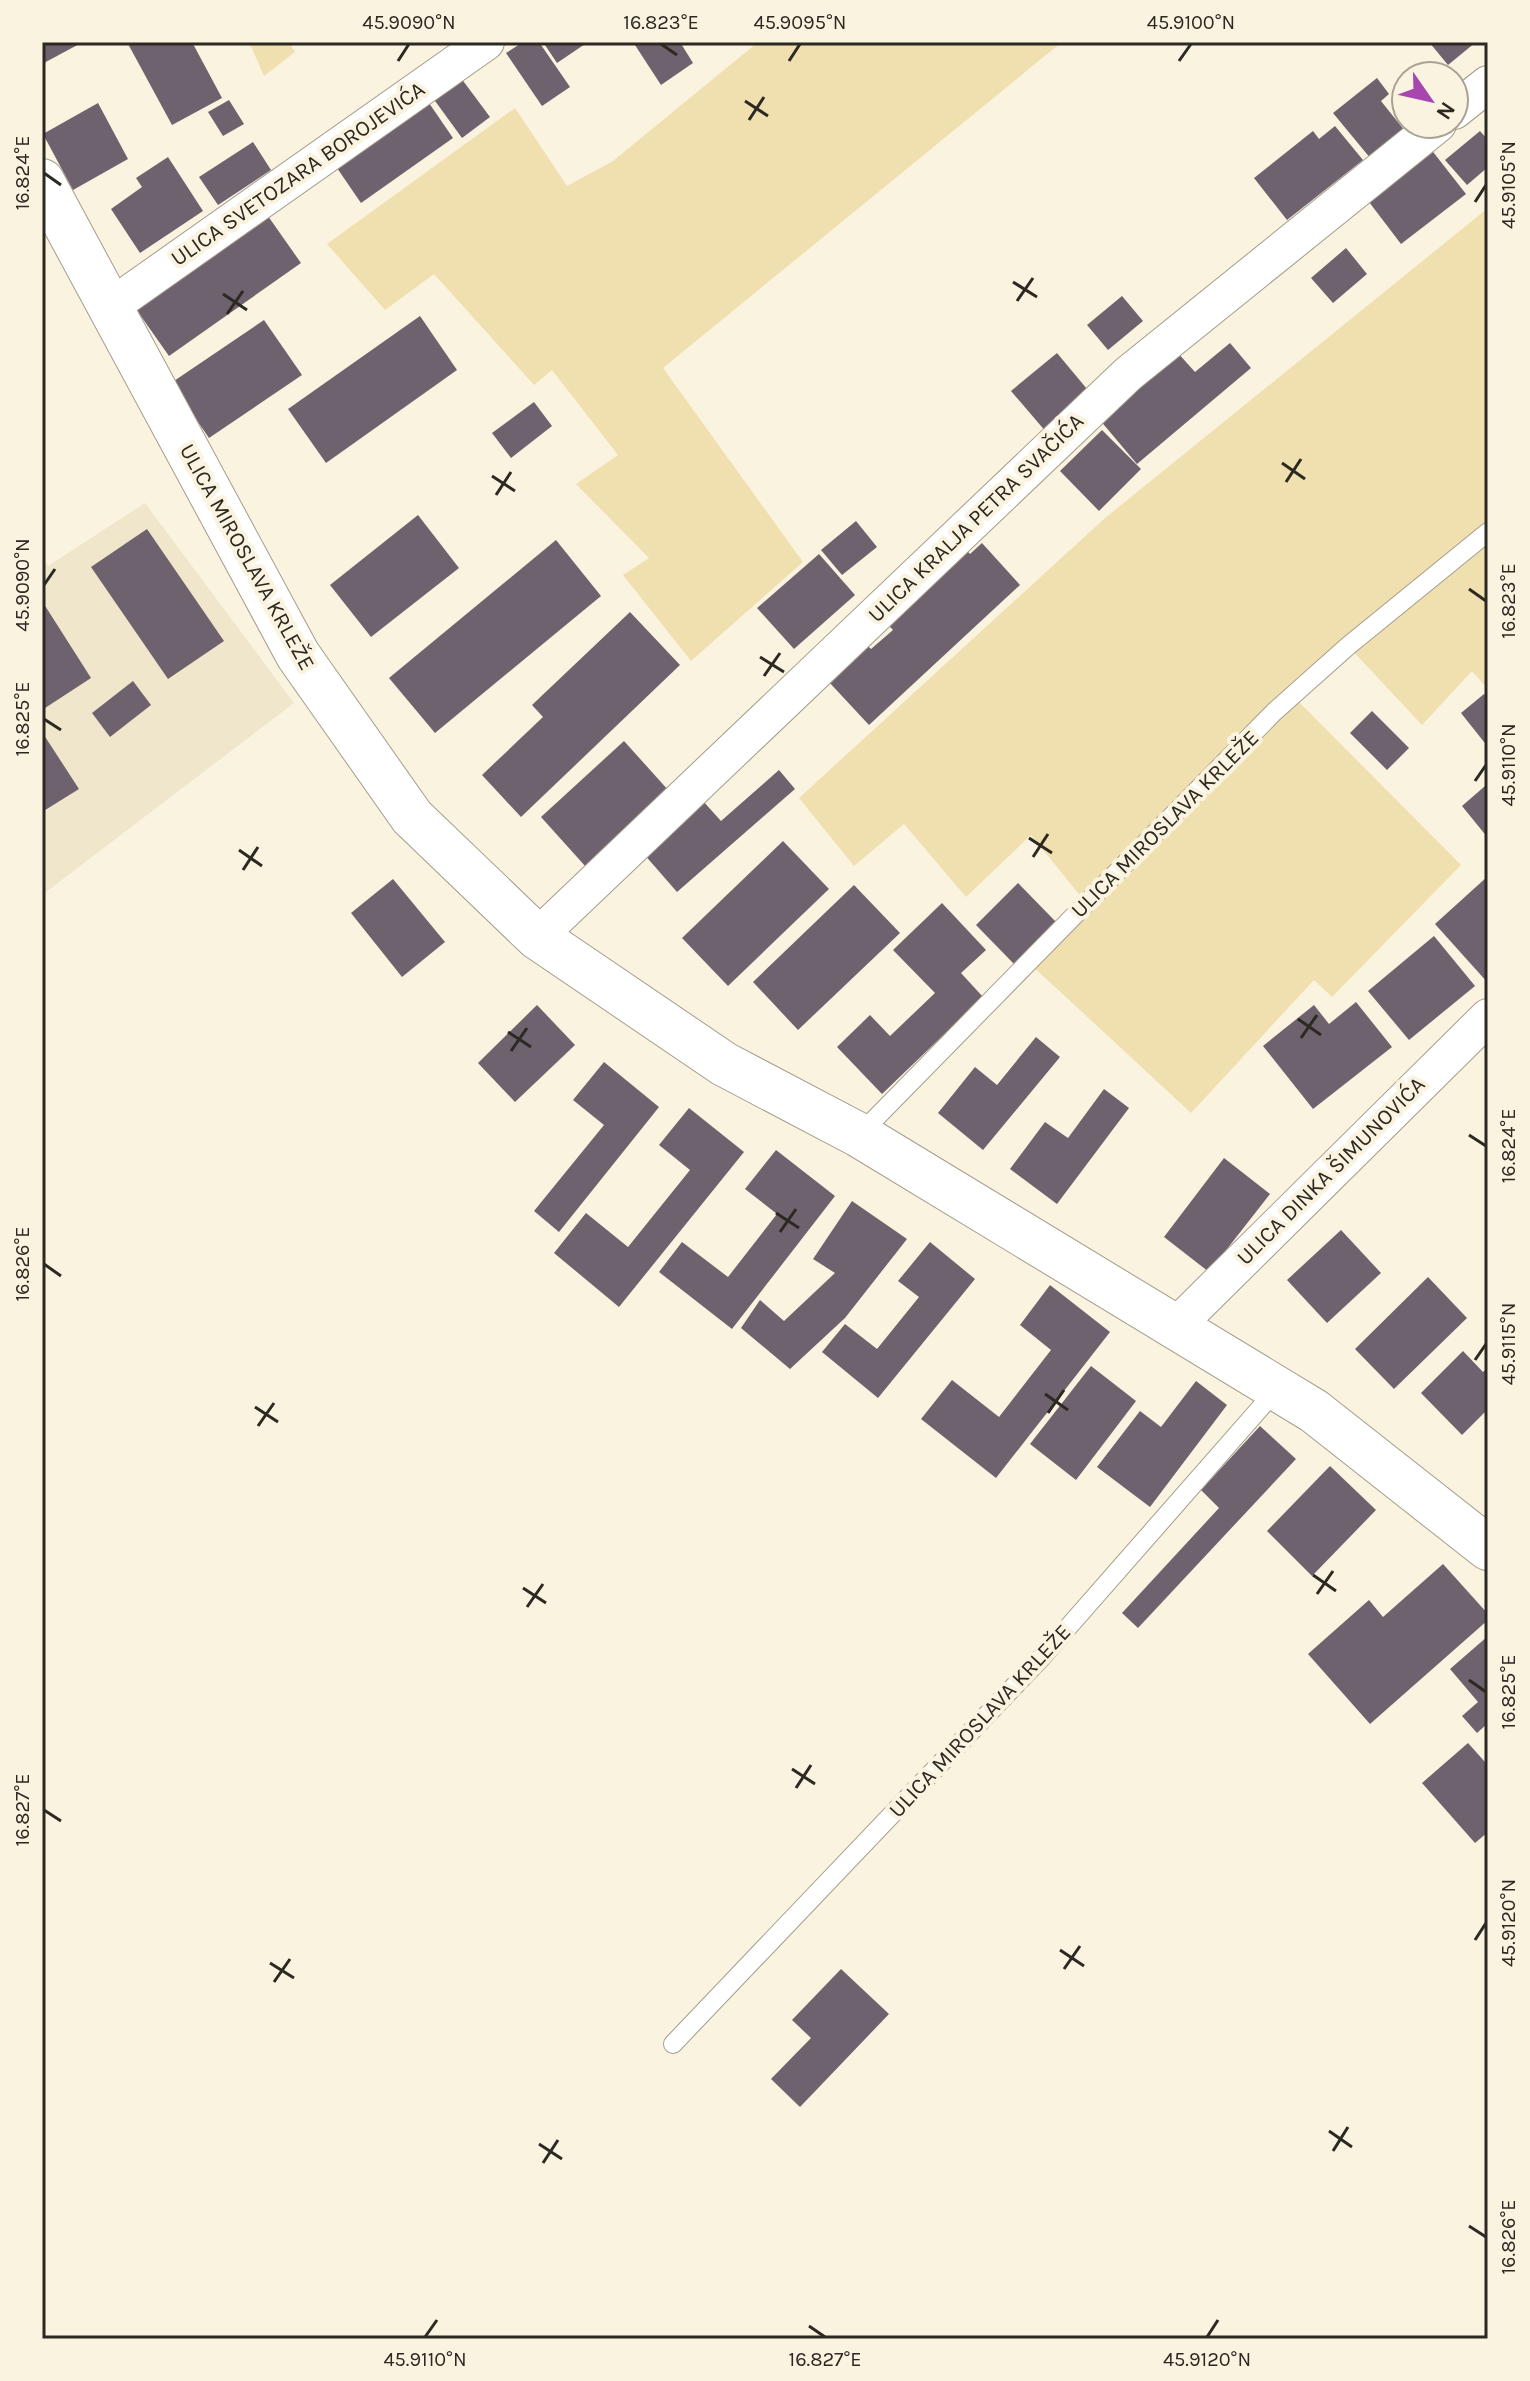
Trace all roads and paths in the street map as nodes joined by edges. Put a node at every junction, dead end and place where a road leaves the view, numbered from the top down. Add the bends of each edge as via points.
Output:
1 (486, 42) edge
2 (1488, 84) edge
3 (1470, 98) edge
4 (1418, 140) edge
5 (42, 181) edge
6 (110, 307) junction
7 (1488, 532) edge
8 (537, 937) junction
9 (1483, 1030) edge
10 (859, 1135) junction
11 (1175, 1327) junction
12 (1277, 1389) junction
13 (1488, 1548) edge
14 (673, 2044) dead end

1 - 6 street, ULICA SVETOZARA BOROJEVIĆA
2 - 3 street
4 - 8 street, ULICA KRALJA PETRA SVAČIĆA via 1128,374
5 - 6 main road, ULICA MIROSLAVA KRLEŽE
6 - 8 main road, ULICA MIROSLAVA KRLEŽE via 298,655 412,817
7 - 10 lane, ULICA MIROSLAVA KRLEŽE via 1274,712
8 - 10 main road, ULICA MIROSLAVA KRLEŽE via 724,1064
9 - 11 street, ULICA DINKA ŠIMUNOVIĆA
10 - 11 main road, ULICA MIROSLAVA KRLEŽE
11 - 12 main road, ULICA MIROSLAVA KRLEŽE
12 - 13 main road, ULICA MIROSLAVA KRLEŽE via 1314,1411
12 - 14 lane, ULICA MIROSLAVA KRLEŽE via 1042,1657

